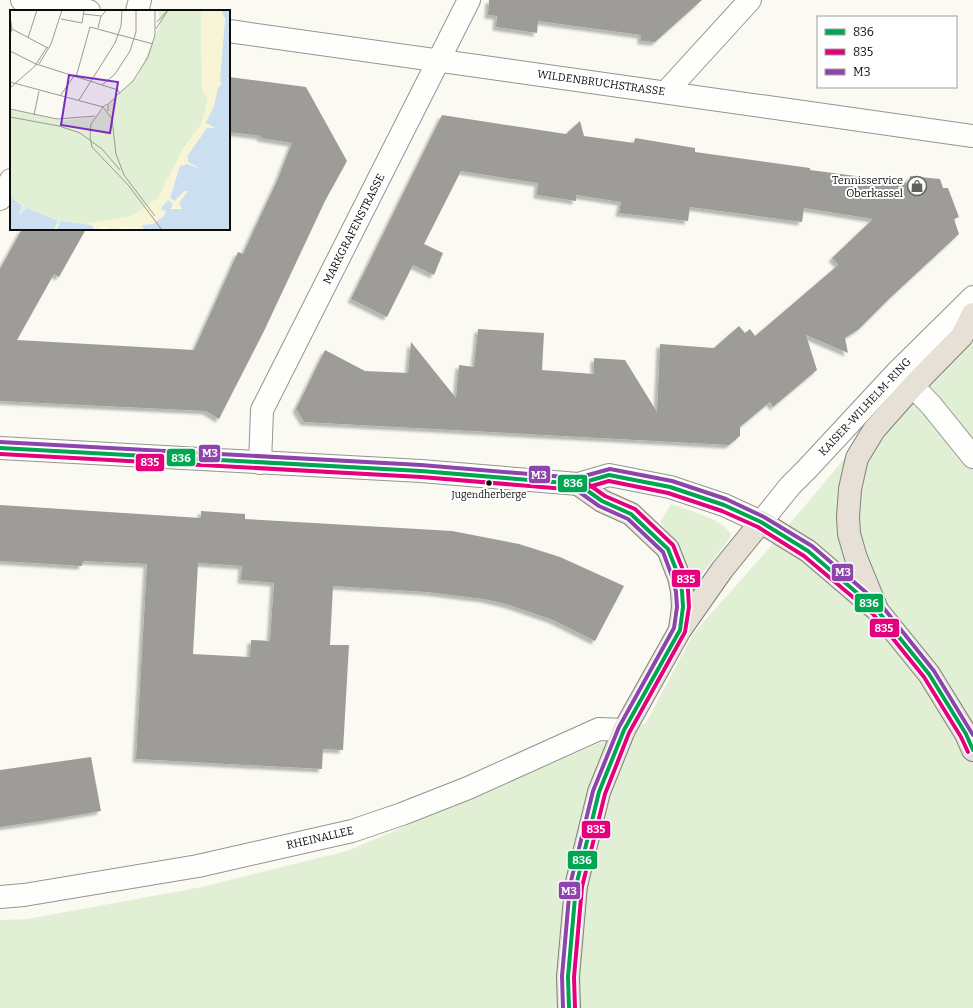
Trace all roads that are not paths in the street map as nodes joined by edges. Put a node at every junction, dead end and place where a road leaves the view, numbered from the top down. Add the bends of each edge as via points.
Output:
1 (22, 0) edge
2 (140, 0) edge
3 (469, 0) edge
4 (750, 0) edge
5 (83, 10) edge
6 (137, 10) edge
7 (230, 31) edge
8 (439, 61) junction
9 (666, 92) junction
10 (973, 136) edge
11 (10, 182) edge
12 (0, 199) edge
13 (973, 297) edge
14 (973, 314) edge
15 (898, 371) junction
16 (913, 386) junction
17 (0, 448) edge
18 (973, 457) edge
19 (260, 463) junction
20 (578, 484) junction
21 (761, 522) junction
22 (877, 610) junction
23 (680, 630) junction
24 (624, 730) junction
25 (970, 742) edge
26 (0, 897) edge
27 (569, 1008) edge

1 - 5 street
2 - 6 street
3 - 8 street, MARKGRAFENSTRASSE
4 - 9 street
7 - 8 street, WILDENBRUCHSTRASSE
8 - 9 street, WILDENBRUCHSTRASSE
8 - 19 street, MARKGRAFENSTRASSE via 262,410
9 - 10 street, WILDENBRUCHSTRASSE
11 - 12 street
13 - 15 street, KAISER-WILHELM-RING
14 - 16 highway via 962,336
15 - 16 street
15 - 21 street, KAISER-WILHELM-RING via 790,486
16 - 18 street via 932,405
16 - 22 highway via 874,430 857,458 850,489 849,534
17 - 19 street
19 - 20 street via 421,471
20 - 21 street via 609,475 670,487 724,505
20 - 23 highway via 602,501 631,514 668,549 682,591
21 - 22 highway via 808,551
21 - 23 highway via 722,570
22 - 25 highway via 929,674
23 - 24 highway
24 - 26 street, RHEINALLEE via 599,729 468,788 352,830 198,866
24 - 27 highway via 599,792 576,886 568,977

